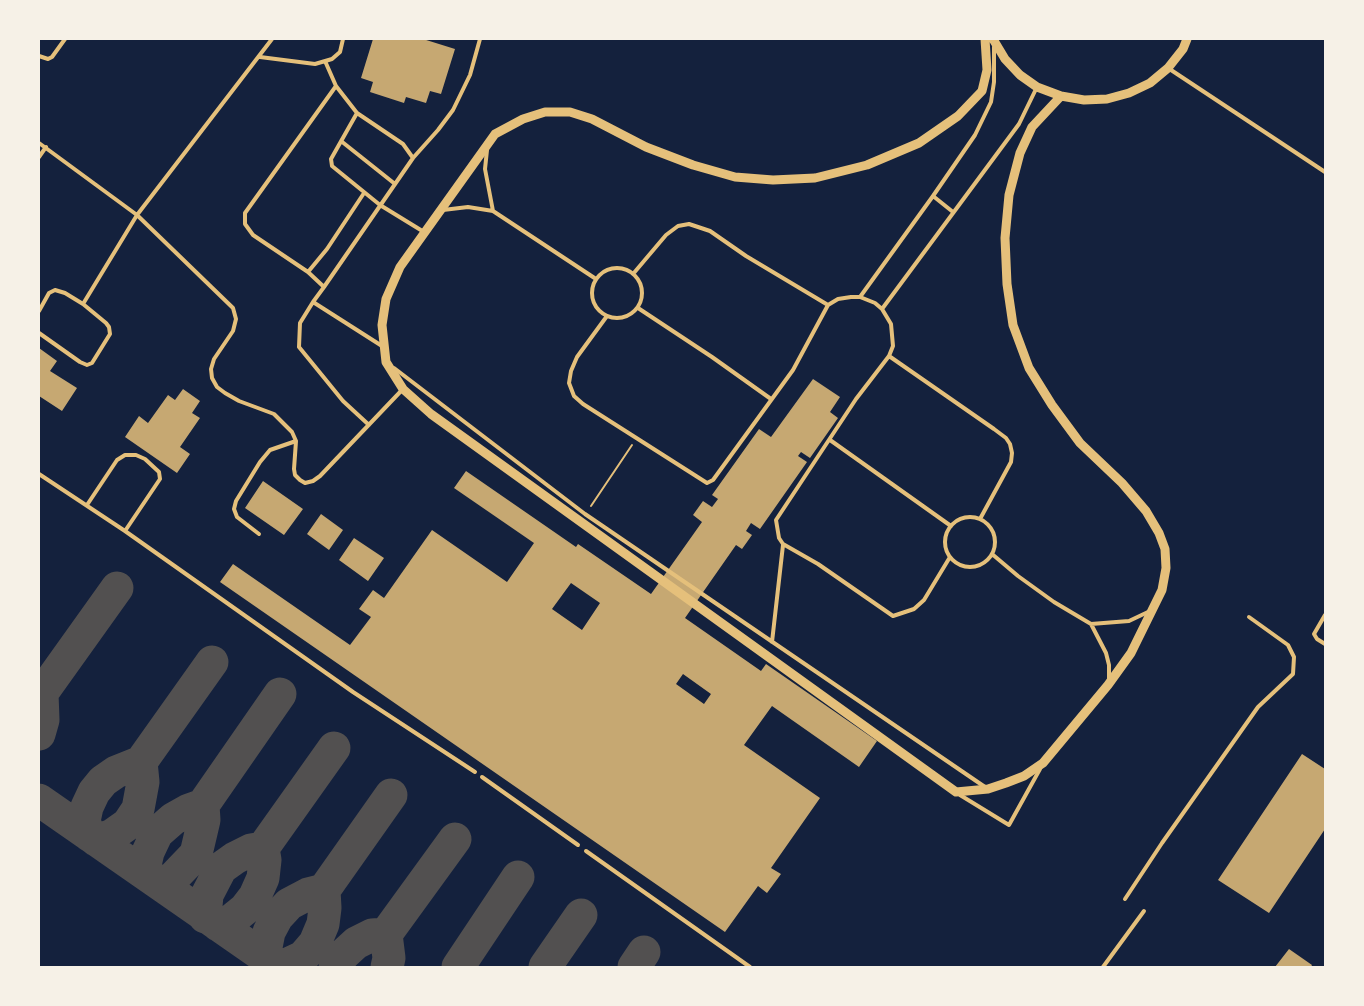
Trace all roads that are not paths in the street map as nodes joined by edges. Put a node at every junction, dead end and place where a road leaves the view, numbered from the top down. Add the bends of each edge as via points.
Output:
1 (65, 39) edge
2 (272, 39) edge
3 (343, 39) edge
4 (480, 39) edge
5 (1187, 39) edge
6 (991, 40) edge
7 (39, 56) edge
8 (259, 57) junction
9 (326, 62) junction
10 (1168, 68) junction
11 (336, 86) junction
12 (1037, 87) junction
13 (1061, 96) junction
14 (357, 113) junction
15 (341, 141) junction
16 (39, 143) edge
17 (487, 146) junction
18 (46, 147) junction
19 (39, 157) edge
20 (413, 158) junction
21 (1325, 172) edge
22 (395, 184) junction
23 (364, 194) junction
24 (933, 196) junction
25 (380, 205) junction
26 (442, 210) junction
27 (493, 211) junction
28 (953, 212) junction
29 (137, 215) junction
30 (425, 232) junction
31 (308, 272) junction
32 (633, 274) junction
33 (596, 279) junction
34 (324, 287) junction
35 (860, 297) junction
36 (313, 302) junction
37 (83, 304) junction
38 (828, 305) junction
39 (638, 308) junction
40 (882, 309) junction
41 (39, 310) edge
42 (607, 316) junction
43 (39, 333) edge
44 (385, 348) junction
45 (889, 356) junction
46 (386, 362) junction
47 (403, 389) junction
48 (771, 399) junction
49 (369, 425) junction
50 (830, 440) junction
51 (296, 441) junction
52 (39, 474) edge
53 (87, 505) junction
54 (980, 519) junction
55 (951, 526) junction
56 (124, 531) junction
57 (259, 534) dead end
58 (783, 544) junction
59 (992, 554) junction
60 (950, 557) junction
61 (1153, 609) junction
62 (1325, 615) edge
63 (1249, 617) dead end
64 (1091, 624) junction
65 (772, 642) junction
66 (1325, 644) edge
67 (1108, 685) junction
68 (1043, 763) junction
69 (475, 772) dead end
70 (482, 777) dead end
71 (988, 789) junction
72 (956, 792) junction
73 (578, 845) dead end
74 (586, 850) dead end
75 (1125, 899) dead end
76 (1144, 911) dead end
77 (750, 967) edge
78 (1103, 967) edge

1 - 7 lane via 52,57
2 - 8 lane
3 - 9 lane via 340,52
4 - 20 lane via 470,75 453,110
5 - 10 street
6 - 12 street via 1020,75
6 - 17 street via 982,91 958,116 919,143 867,165 815,178 735,177 646,147 570,112 545,112 523,118 495,134
6 - 24 lane via 991,102 975,135
8 - 9 lane
8 - 29 lane
9 - 11 lane
10 - 13 street via 1150,83 1107,99
10 - 21 lane
11 - 14 lane
11 - 31 lane via 245,213 245,224 253,235
12 - 13 street
12 - 28 lane via 1019,124
13 - 61 street via 1032,127 1020,153 1009,195 1005,238 1013,326 1029,368 1052,405 1080,443 1146,511 1159,532 1166,567
14 - 15 lane
14 - 20 lane via 403,144
15 - 22 lane
15 - 23 lane via 332,166
16 - 18 lane
17 - 26 street
17 - 27 lane via 485,169
18 - 19 lane
18 - 29 lane
20 - 22 lane
22 - 25 lane
23 - 25 lane
23 - 31 lane
24 - 28 lane
24 - 35 lane
25 - 30 lane
25 - 34 lane
26 - 27 lane via 468,207
26 - 30 street
27 - 33 lane
28 - 40 lane
29 - 37 lane
29 - 51 lane via 233,308 233,331 211,369 217,387 239,401 274,414
30 - 44 street via 400,267 386,299 382,326
31 - 34 lane
32 - 33 lane via 613,268
32 - 38 lane via 666,235 689,224 710,231
32 - 39 lane via 640,285
33 - 42 lane via 592,300
34 - 36 lane
35 - 38 lane via 838,299
35 - 40 lane
36 - 44 lane
36 - 49 lane via 300,323 299,346 343,401
37 - 41 lane via 55,290
37 - 43 lane via 109,327 110,334 92,363 80,362
38 - 48 lane via 794,370
39 - 42 lane via 622,317
39 - 48 lane
40 - 45 lane via 893,335
42 - 48 lane via 571,371 569,383 574,396 705,482 709,483
44 - 46 street
45 - 50 lane
45 - 54 lane via 1010,444 1011,462
46 - 47 street
46 - 65 lane via 585,514
47 - 49 lane
47 - 72 street via 431,414
49 - 51 lane via 320,476 305,483 295,475
50 - 55 lane
50 - 58 lane via 776,520
51 - 57 lane via 270,450 236,501 237,517
52 - 53 lane
53 - 56 lane
53 - 56 lane via 117,460 125,455 145,459 159,472 160,479
54 - 55 lane via 959,519
54 - 59 lane via 991,528 995,541
55 - 60 lane via 945,536
56 - 69 lane via 353,693
58 - 60 lane via 893,615 914,609 924,600
58 - 65 lane
59 - 60 lane via 972,567 960,565
59 - 64 lane via 1054,602
61 - 64 lane via 1129,621
61 - 67 street
62 - 66 lane via 1314,634
63 - 75 lane via 1288,645 1294,657 1293,674 1258,706
64 - 67 lane via 1109,665
65 - 71 lane
67 - 68 street
68 - 71 street via 1024,776
68 - 72 lane via 1009,825
70 - 73 lane
71 - 72 street
74 - 77 lane
76 - 78 lane

